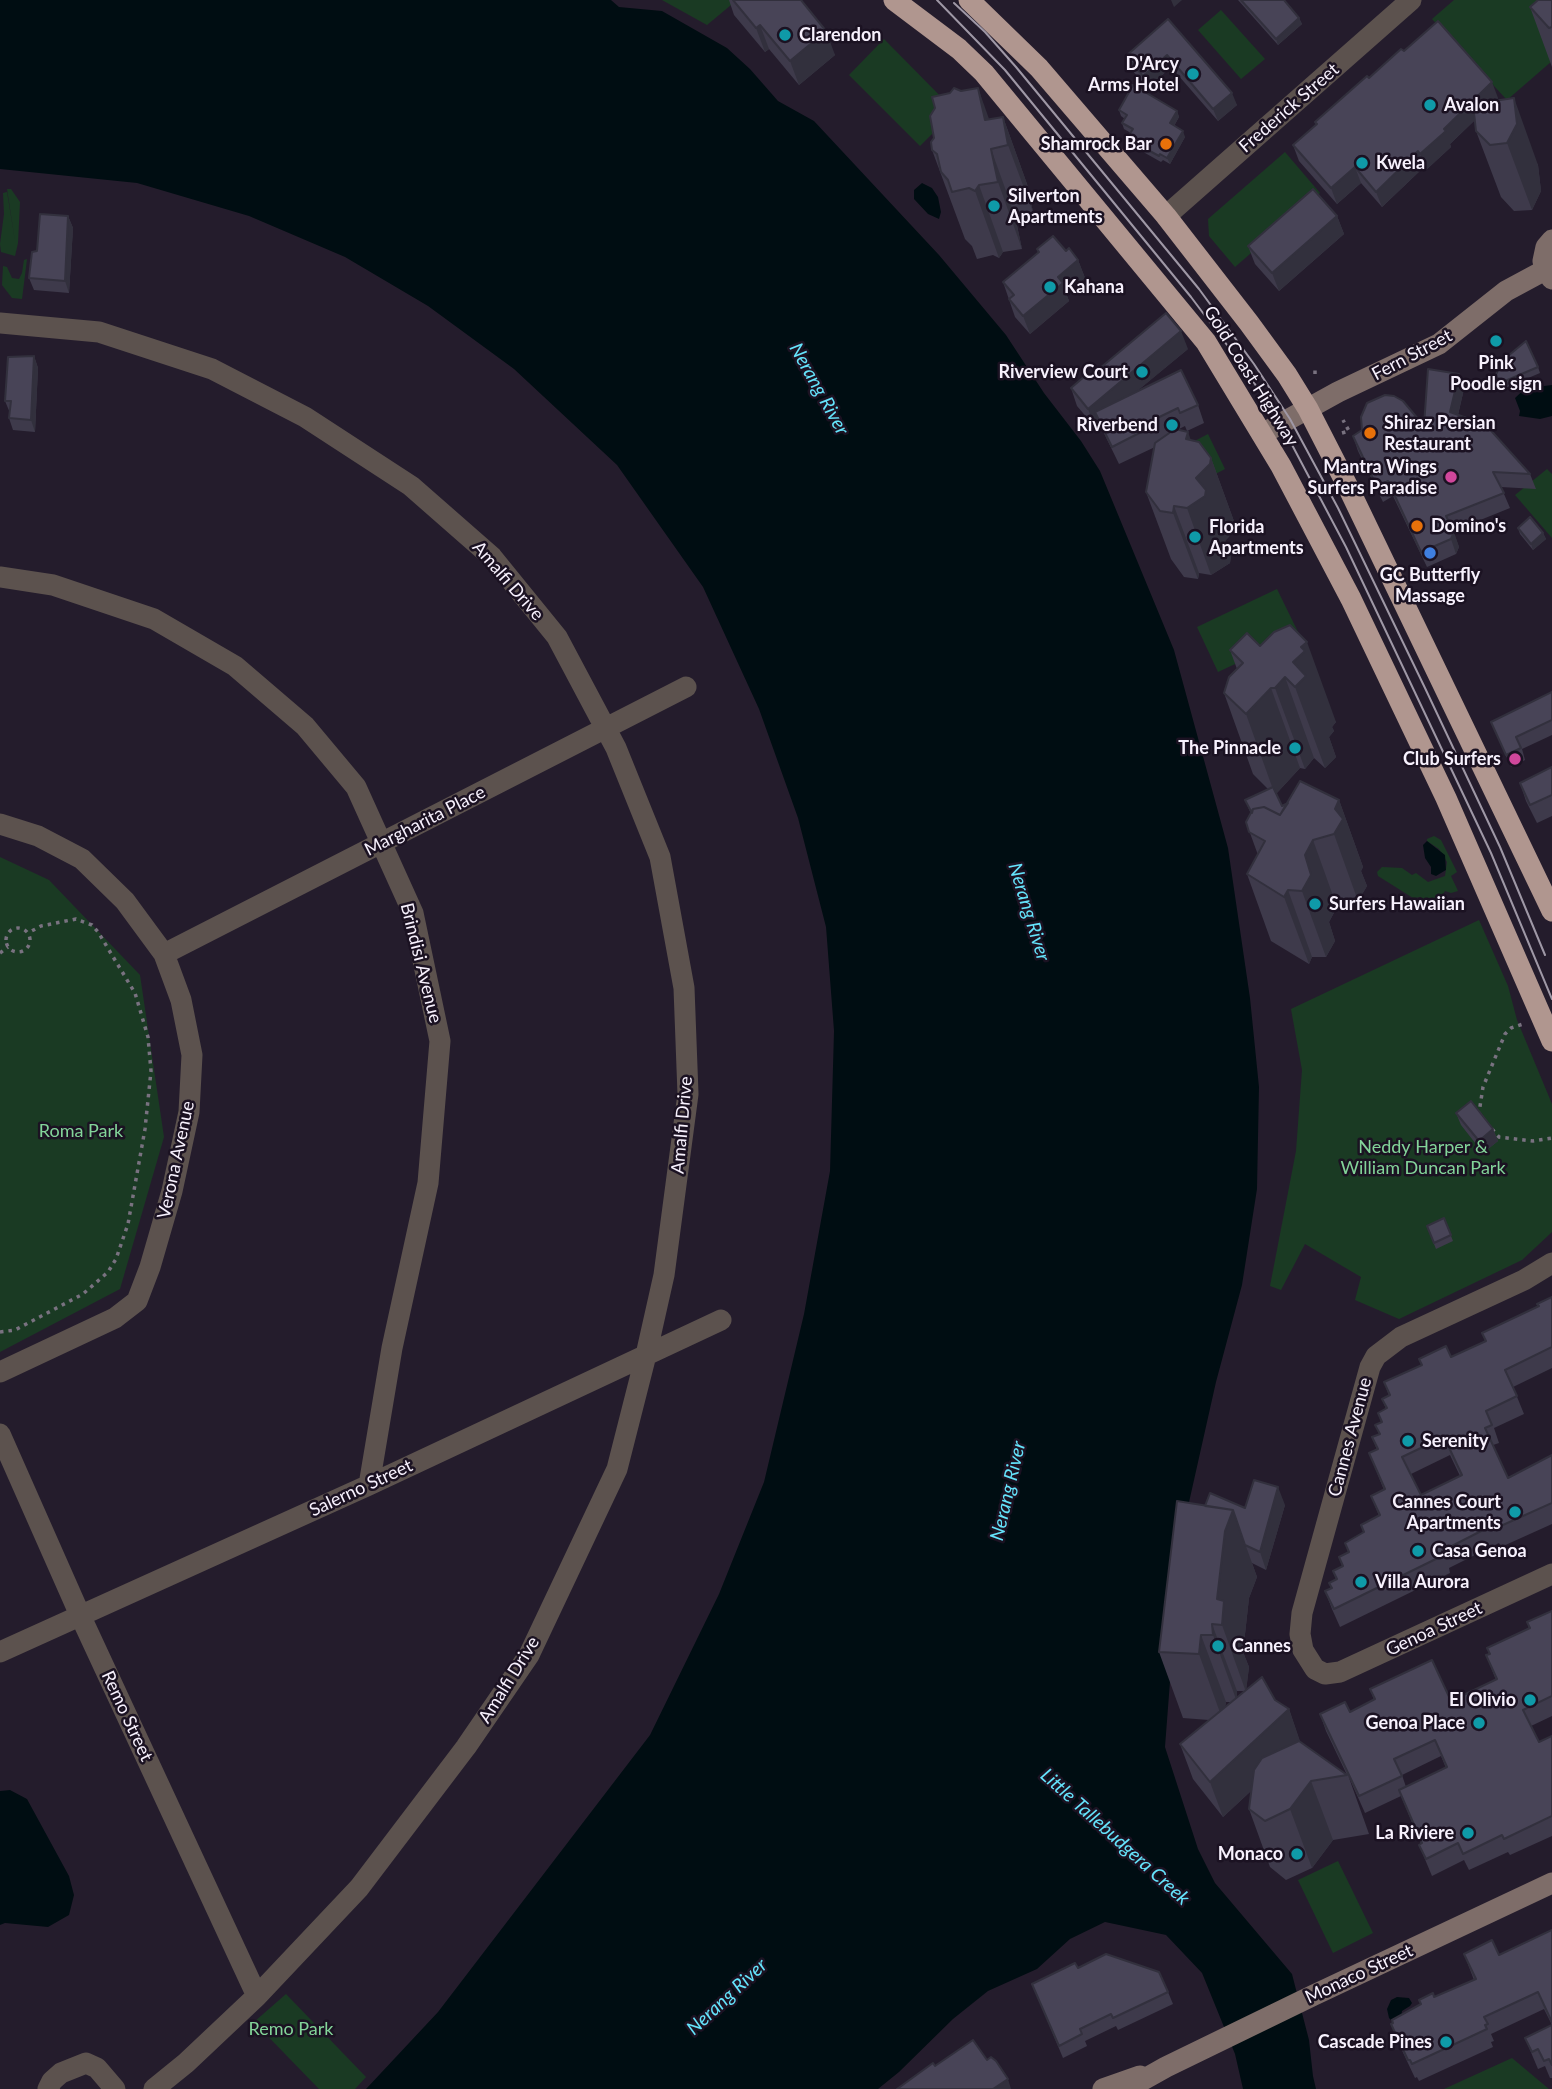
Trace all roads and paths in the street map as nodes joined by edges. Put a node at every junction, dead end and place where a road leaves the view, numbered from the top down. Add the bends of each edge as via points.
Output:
1 (894, 0) edge
2 (1411, 0) edge
3 (978, 2) edge
4 (1166, 216) junction
5 (1552, 240) edge
6 (1549, 275) edge
7 (0, 323) edge
8 (1315, 366) dead end
9 (1315, 374) dead end
10 (1308, 409) junction
11 (1343, 420) dead end
12 (1262, 434) junction
13 (1339, 434) dead end
14 (0, 577) edge
15 (687, 687) dead end
16 (607, 729) junction
17 (0, 824) edge
18 (381, 843) junction
19 (1552, 911) edge
20 (28, 933) junction
21 (8, 947) junction
22 (0, 953) edge
23 (164, 954) junction
24 (1523, 1024) dead end
25 (1552, 1041) edge
26 (1552, 1138) edge
27 (1552, 1263) edge
28 (721, 1320) dead end
29 (0, 1332) edge
30 (646, 1355) junction
31 (0, 1373) edge
32 (0, 1434) edge
33 (369, 1485) junction
34 (1552, 1574) edge
35 (80, 1615) junction
36 (0, 1652) edge
37 (1315, 1670) joint
38 (1552, 1883) edge
39 (257, 1996) junction
40 (1166, 2067) junction
41 (48, 2089) edge
42 (115, 2089) edge
43 (154, 2089) edge
44 (1103, 2089) edge
45 (1127, 2089) edge

1 - 12 highway, Gold Coast Highway via 959,49 1009,101 1185,314
2 - 4 street, Frederick Street
3 - 4 highway, Gold Coast Highway
4 - 10 highway, Gold Coast Highway via 1250,323
5 - 6 street via 1543,256
6 - 10 street, Fern Street via 1506,291 1439,344
7 - 16 street, Amalfi Drive via 99,332 212,369 305,417 411,486 492,557 557,637
8 - 9 path
10 - 12 street, Fern Street
10 - 19 highway, Gold Coast Highway
11 - 13 path via 1349,431
12 - 25 highway, Gold Coast Highway via 1321,538 1420,744
14 - 18 street, Brindisi Avenue via 53,585 154,619 235,666 304,726 356,788
15 - 16 street, Margharita Place
16 - 18 street, Margharita Place
16 - 30 street, Amalfi Drive via 660,857 684,988 688,1094 664,1275
17 - 23 street, Verona Avenue via 38,836 82,859 125,901
18 - 23 street, Margharita Place
18 - 33 street, Brindisi Avenue via 413,914 440,1041 428,1183 392,1348
20 - 21 path via 13,929 6,938
20 - 21 path via 29,945 24,951
20 - 29 path via 76,919 92,925 135,993 148,1037 151,1071 128,1224 116,1259 83,1293 15,1330
21 - 22 path
23 - 31 street, Verona Avenue via 181,1000 192,1055 189,1112 172,1191 137,1301 115,1318
24 - 26 path via 1505,1034 1483,1087 1479,1112 1499,1137
27 - 37 street, Cannes Avenue via 1401,1337 1382,1349 1370,1367 1301,1613 1303,1650
28 - 30 street, Salerno Street
30 - 33 street, Salerno Street
30 - 39 street, Amalfi Drive via 617,1469 529,1655 359,1888
32 - 35 street, Remo Street
33 - 35 street, Salerno Street
34 - 37 street, Genoa Street via 1340,1672
35 - 36 street, Salerno Street
35 - 39 street, Remo Street
38 - 40 street, Monaco Street
39 - 43 street, Amalfi Drive
40 - 44 street, Monaco Street
40 - 45 street, Monaco Street
41 - 42 street via 61,2073 86,2063 97,2068

